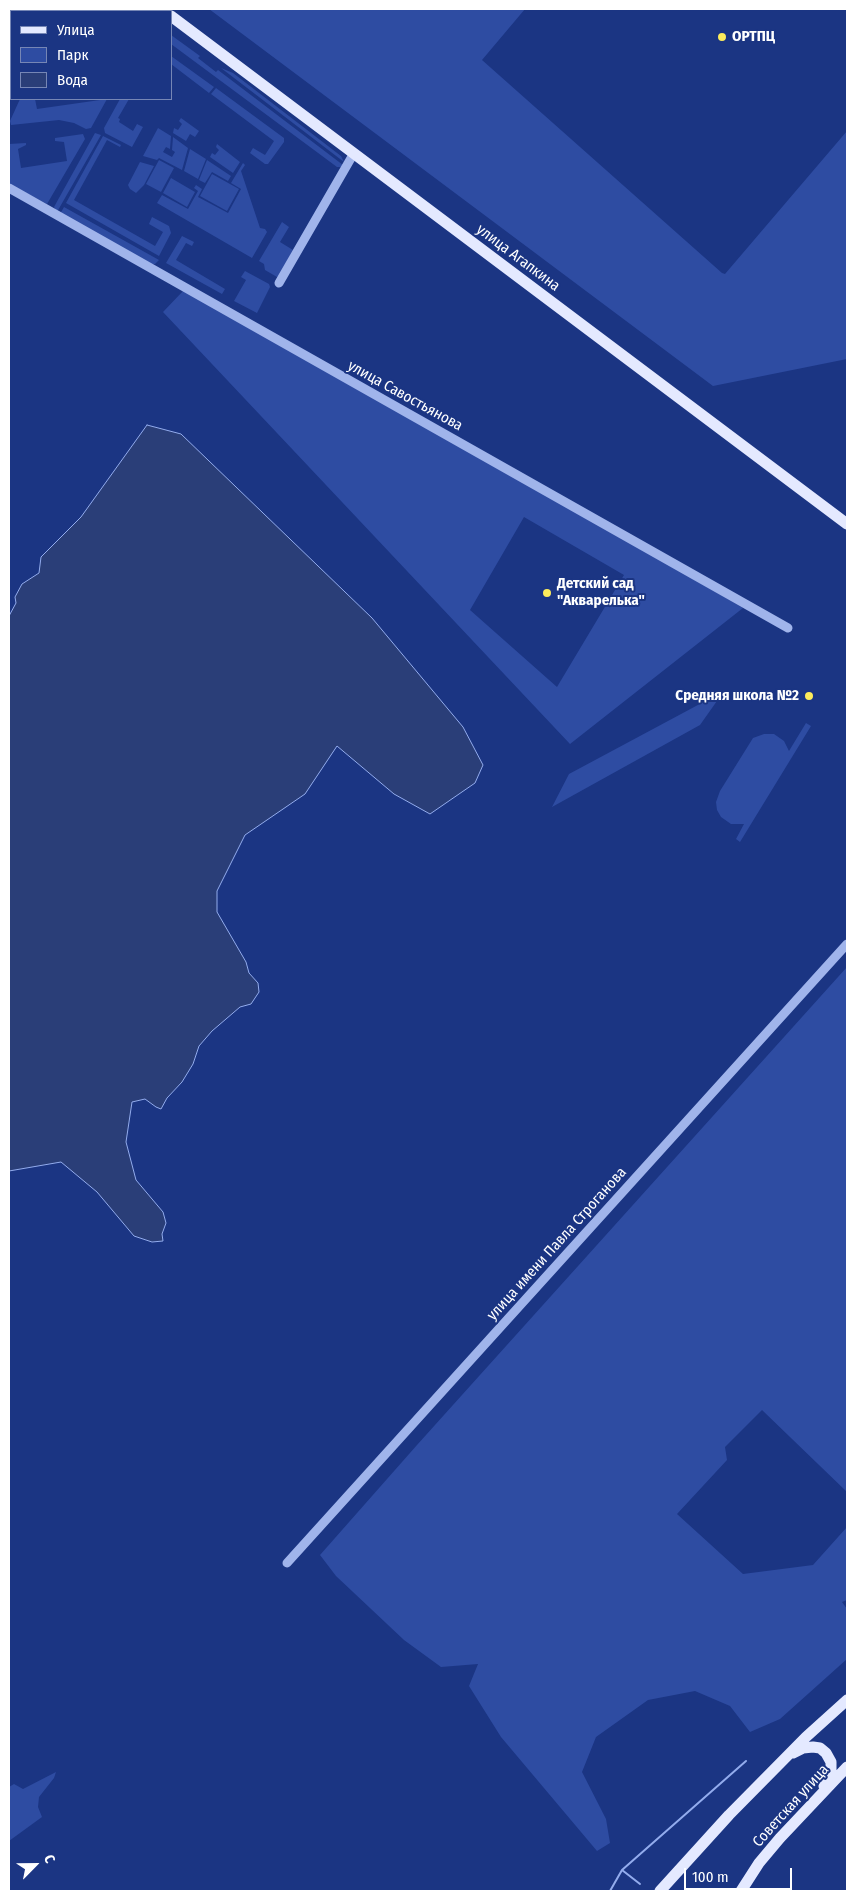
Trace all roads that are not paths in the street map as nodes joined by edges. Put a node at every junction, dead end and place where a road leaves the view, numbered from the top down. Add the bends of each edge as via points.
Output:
1 (172, 17) edge
2 (354, 154) junction
3 (9, 188) edge
4 (279, 283) dead end
5 (847, 524) edge
6 (788, 628) dead end
7 (847, 944) edge
8 (288, 1563) dead end
9 (847, 1700) edge
10 (787, 1756) junction
11 (847, 1766) edge
12 (820, 1794) junction
13 (660, 1891) edge
14 (741, 1891) edge

1 - 2 main road, улица Агапкина
2 - 4 street
2 - 5 main road, улица Агапкина
3 - 6 street, улица Савостьянова
7 - 8 street, улица имени Павла Строганова
9 - 10 main road
10 - 12 main road via 813,1747 826,1753 831,1771
10 - 13 main road
11 - 12 main road, Советская улица
12 - 14 main road, Советская улица via 759,1863

